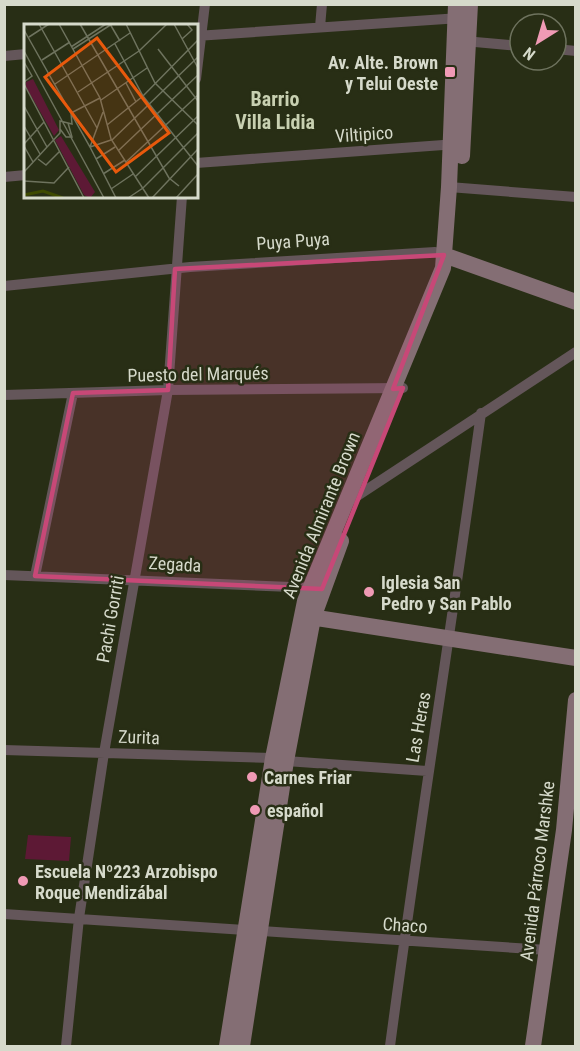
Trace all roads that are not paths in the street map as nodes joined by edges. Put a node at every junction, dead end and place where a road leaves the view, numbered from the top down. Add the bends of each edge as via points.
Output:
1 (205, 4) edge
2 (322, 4) edge
3 (463, 11) edge
4 (320, 27) junction
5 (199, 36) edge
6 (460, 41) junction
7 (508, 45) edge
8 (24, 54) edge
9 (4, 56) edge
10 (457, 144) junction
11 (198, 163) edge
12 (24, 176) edge
13 (4, 177) edge
14 (455, 187) junction
15 (576, 197) edge
16 (182, 198) edge
17 (449, 256) junction
18 (176, 269) junction
19 (4, 286) edge
20 (576, 302) edge
21 (576, 352) edge
22 (398, 388) junction
23 (168, 390) junction
24 (73, 393) junction
25 (4, 395) edge
26 (481, 413) junction
27 (362, 492) junction
28 (346, 503) junction
29 (4, 575) edge
30 (35, 576) junction
31 (134, 579) junction
32 (315, 588) junction
33 (307, 617) junction
34 (450, 638) junction
35 (576, 658) edge
36 (576, 700) edge
37 (4, 750) edge
38 (104, 753) junction
39 (279, 759) junction
40 (428, 771) junction
41 (4, 914) edge
42 (79, 918) junction
43 (253, 929) junction
44 (404, 942) junction
45 (547, 950) junction
46 (66, 1047) edge
47 (227, 1047) edge
48 (242, 1047) edge
49 (390, 1047) edge
50 (533, 1047) edge

1 - 5 street
2 - 4 street
3 - 4 street
3 - 6 main road, Avenida Almirante Brown
4 - 5 street
6 - 7 street
6 - 10 main road, Avenida Almirante Brown
8 - 9 street
10 - 11 street, Viltipico
10 - 14 main road, Avenida Almirante Brown
12 - 13 street
14 - 15 street
14 - 17 main road, Avenida Almirante Brown
16 - 18 street, Pachi Gorriti
17 - 18 street, Puya Puya via 435,252
17 - 20 main road, Puya Puya
17 - 22 main road, Avenida Almirante Brown via 453,271
18 - 19 street, Puya Puya
18 - 23 street, Pachi Gorriti
21 - 26 street
22 - 23 street, Puesto del Marqués
22 - 27 main road, Avenida Almirante Brown
22 - 28 main road, Avenida Almirante Brown
23 - 24 street, Puesto del Marqués
23 - 31 street, Pachi Gorriti
24 - 25 street, Puesto del Marqués
24 - 30 street
26 - 27 street
26 - 34 street, Las Heras
27 - 28 street
27 - 32 main road, Avenida Almirante Brown
28 - 32 main road, Avenida Almirante Brown
29 - 30 street, Zegada
30 - 31 street, Zegada
31 - 32 street, Zegada
31 - 38 street, Pachi Gorriti
32 - 33 main road, Avenida Almirante Brown
33 - 34 main road
33 - 39 main road, Avenida Almirante Brown
34 - 35 main road
34 - 40 street, Las Heras
36 - 45 main road, Avenida Párroco Marshke via 564,831
37 - 38 street, Zurita
38 - 39 street, Zurita
38 - 42 street, Pachi Gorriti
39 - 40 street, Zurita
39 - 43 main road, Avenida Almirante Brown
40 - 44 street, Las Heras
41 - 42 street, Chaco
42 - 43 street, Chaco
42 - 46 street, Pachi Gorriti
43 - 44 street, Chaco
43 - 47 main road, Avenida Almirante Brown
43 - 48 main road, Avenida Almirante Brown
44 - 45 street, Chaco
44 - 49 street, Las Heras
45 - 50 main road, Avenida Párroco Marshke

